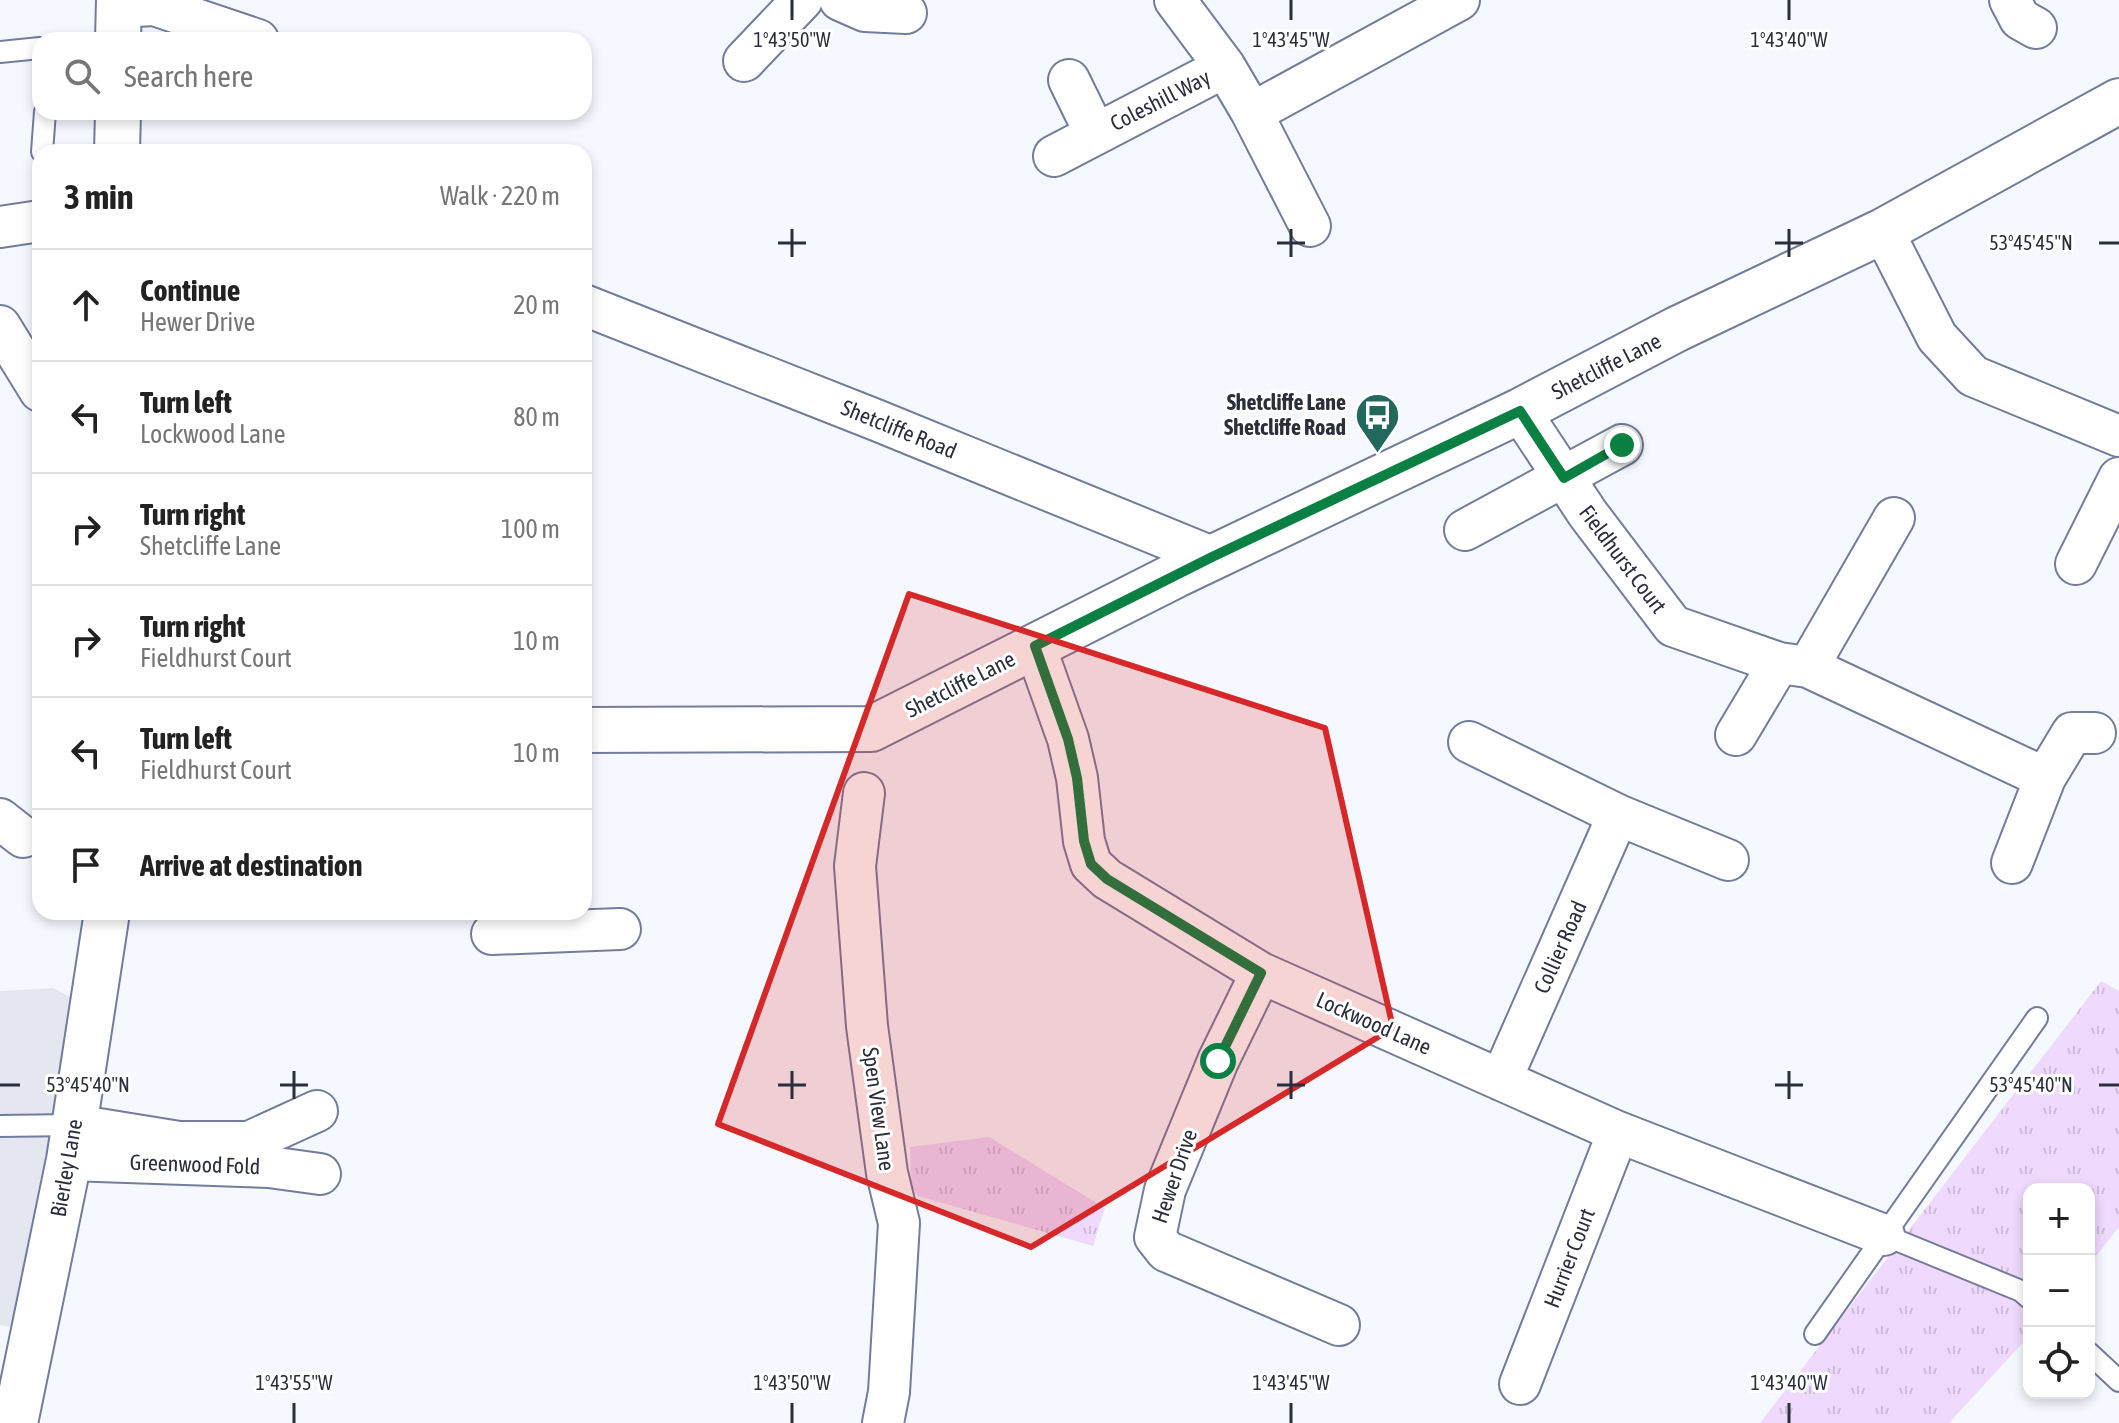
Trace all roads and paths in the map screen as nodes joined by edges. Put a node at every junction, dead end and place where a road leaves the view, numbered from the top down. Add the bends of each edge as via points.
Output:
1 (802, 0) edge
2 (840, 0) edge
3 (1175, 0) edge
4 (1459, 0) edge
5 (906, 13) dead end
6 (119, 16) edge
7 (234, 32) edge
8 (32, 49) edge
9 (0, 52) edge
10 (744, 61) dead end
11 (1225, 67) junction
12 (1069, 80) dead end
13 (2119, 101) edge
14 (1252, 113) junction
15 (44, 120) edge
16 (118, 120) edge
17 (1095, 133) junction
18 (43, 144) edge
19 (117, 144) edge
20 (1054, 156) dead end
21 (32, 222) edge
22 (1310, 226) dead end
23 (0, 227) edge
24 (1883, 231) junction
25 (592, 308) edge
26 (0, 326) edge
27 (32, 378) edge
28 (1520, 411) junction
29 (2119, 436) edge
30 (1622, 445) dead end
31 (1564, 478) junction
32 (2119, 478) edge
33 (1894, 518) dead end
34 (1465, 530) dead end
35 (1212, 557) junction
36 (2076, 564) dead end
37 (1035, 646) junction
38 (1794, 665) junction
39 (592, 730) edge
40 (2095, 733) dead end
41 (1736, 735) dead end
42 (1469, 742) dead end
43 (2045, 778) junction
44 (864, 793) dead end
45 (1618, 815) junction
46 (1728, 860) dead end
47 (2012, 863) dead end
48 (106, 920) edge
49 (595, 924) edge
50 (492, 934) dead end
51 (1261, 973) junction
52 (2037, 1018) dead end
53 (1501, 1080) junction
54 (317, 1111) dead end
55 (0, 1126) edge
56 (1618, 1132) junction
57 (72, 1143) junction
58 (320, 1174) dead end
59 (1884, 1235) junction
60 (2023, 1293) edge
61 (1339, 1325) dead end
62 (1815, 1334) dead end
63 (2095, 1359) edge
64 (2119, 1381) edge
65 (1520, 1384) dead end
66 (15, 1423) edge
67 (883, 1423) edge

1 - 10 street
2 - 5 street via 865,11
3 - 11 street, Coleshill Way
4 - 14 street
6 - 7 street via 154,5
8 - 9 lane
11 - 14 street, Coleshill Way
11 - 17 street, Coleshill Way
12 - 17 street, Coleshill Way
13 - 24 street, Shetcliffe Lane
14 - 22 street, Coleshill Way
15 - 18 lane
16 - 19 street
17 - 20 street, Coleshill Way
21 - 23 street
24 - 28 street, Shetcliffe Lane
24 - 29 street via 1937,337 1973,376
25 - 35 street, Shetcliffe Road
26 - 27 street
28 - 31 street, Fieldhurst Court
28 - 35 street, Shetcliffe Lane
30 - 31 street
31 - 34 street
31 - 38 street, Fieldhurst Court via 1673,626
32 - 36 street
33 - 38 street
35 - 37 street, Shetcliffe Lane
37 - 39 street, Shetcliffe Lane via 871,729
37 - 51 street, Lockwood Lane via 1068,739 1091,864
38 - 41 street
38 - 43 street, Fieldhurst Court
40 - 43 street via 2072,733
42 - 45 street
43 - 47 street
44 - 67 street, Spen View Lane via 855,866 867,1026 899,1223
45 - 46 street
45 - 53 street, Collier Road
48 - 57 street, Bierley Lane
49 - 50 street
51 - 53 street, Lockwood Lane
51 - 61 street, Hewer Drive via 1165,1190 1155,1237 1166,1251
52 - 59 lane
53 - 56 street, Lockwood Lane
54 - 57 street via 249,1142
55 - 57 lane
56 - 59 street, Lockwood Lane
56 - 65 street, Hurrier Court
57 - 58 street, Greenwood Fold
57 - 66 street, Bierley Lane
59 - 60 lane
59 - 62 lane
63 - 64 lane

